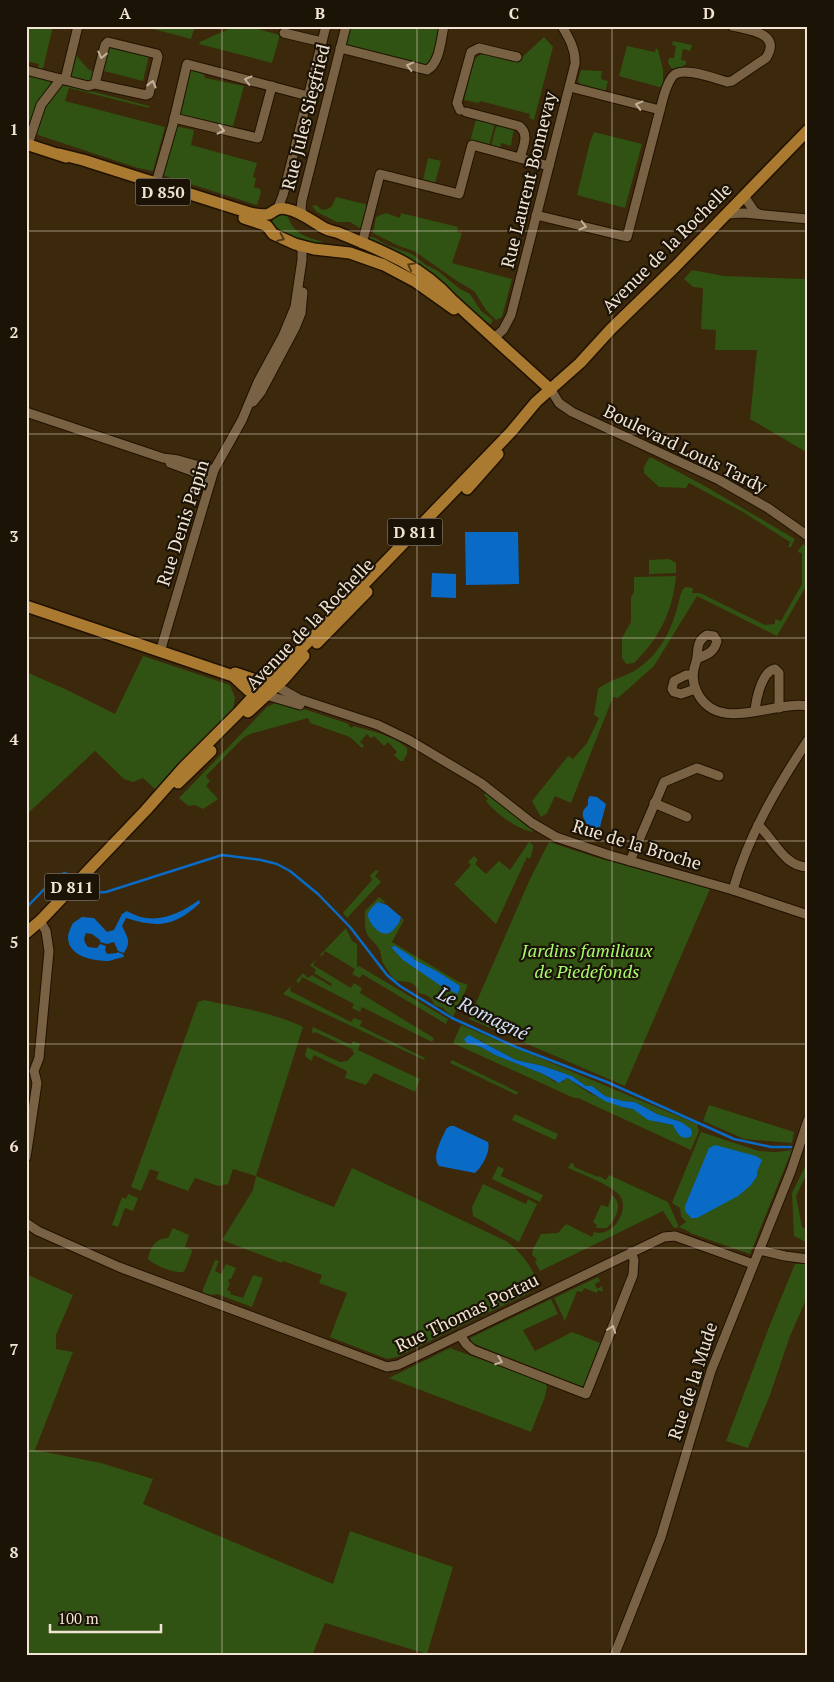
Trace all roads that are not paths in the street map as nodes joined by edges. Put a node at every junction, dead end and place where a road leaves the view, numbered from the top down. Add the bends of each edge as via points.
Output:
1 (78, 26) edge
2 (326, 26) edge
3 (346, 26) edge
4 (444, 26) edge
5 (562, 26) edge
6 (732, 26) edge
7 (284, 33) dead end
8 (322, 42) junction
9 (340, 48) junction
10 (517, 57) dead end
11 (26, 70) edge
12 (63, 80) junction
13 (95, 84) junction
14 (272, 86) junction
15 (570, 87) junction
16 (308, 96) junction
17 (660, 110) junction
18 (174, 118) junction
19 (808, 130) edge
20 (27, 144) edge
21 (59, 154) junction
22 (520, 158) junction
23 (549, 166) junction
24 (156, 183) junction
25 (744, 196) junction
26 (274, 211) junction
27 (727, 214) junction
28 (303, 215) junction
29 (536, 215) junction
30 (762, 215) junction
31 (808, 219) edge
32 (267, 226) junction
33 (325, 229) junction
34 (362, 244) junction
35 (299, 245) junction
36 (318, 249) junction
37 (494, 338) junction
38 (551, 390) junction
39 (248, 408) junction
40 (26, 412) edge
41 (163, 458) junction
42 (214, 470) junction
43 (210, 483) junction
44 (808, 536) edge
45 (26, 606) edge
46 (160, 652) junction
47 (176, 657) junction
48 (697, 659) dead end
49 (204, 667) junction
50 (693, 675) junction
51 (272, 684) junction
52 (696, 689) junction
53 (261, 694) junction
54 (808, 706) edge
55 (779, 708) junction
56 (755, 711) junction
57 (239, 712) junction
58 (398, 734) junction
59 (808, 740) edge
60 (719, 776) dead end
61 (654, 803) junction
62 (146, 810) junction
63 (687, 817) dead end
64 (758, 825) junction
65 (630, 861) junction
66 (808, 868) edge
67 (732, 890) junction
68 (808, 915) edge
69 (40, 921) junction
70 (26, 933) edge
71 (26, 941) edge
72 (30, 1070) edge
73 (808, 1120) edge
74 (26, 1157) edge
75 (26, 1223) edge
76 (759, 1250) junction
77 (631, 1252) junction
78 (808, 1259) edge
79 (753, 1264) junction
80 (460, 1335) junction
81 (614, 1656) edge

1 - 12 street
2 - 8 street, Rue Jules Siegfried
3 - 9 street, Rue Jules Siegfried
4 -> 9 street via 434,65 427,70
5 - 15 street, Rue Laurent Bonnevay via 576,58
6 - 17 street via 764,35 770,45 766,58 727,82 679,72 672,76 666,88
7 - 8 street
8 - 16 street, Rue Jules Siegfried
9 - 28 street, Rue Jules Siegfried via 302,200
10 - 22 street via 479,48 471,52 457,103 463,111 523,128 526,137
11 - 12 street
12 - 13 street via 88,86
12 - 20 street via 41,105
13 -> 13 street via 149,94 157,54 108,42
14 - 16 street
18 -> 14 street via 258,138
14 -> 18 street via 186,64
17 -> 15 street
15 - 23 street, Rue Laurent Bonnevay
16 - 26 street, Rue Jules Siegfried via 283,195
29 -> 17 street via 628,237
18 - 24 street
19 - 25 main road, Avenue de la Rochelle / D 811
20 - 21 main road, D 850
21 - 24 main road, D 850
21 - 32 main road, D 850 via 90,168
22 - 23 street
22 - 34 street via 472,146 459,194 380,174
23 - 29 street, Rue Laurent Bonnevay
24 - 26 main road, D 850 via 250,213
25 - 27 main road, Avenue de la Rochelle / D 811
25 - 30 street via 754,211
26 - 28 main road, D 850 via 287,209
26 - 32 main road
27 - 30 street
27 - 38 main road, Avenue de la Rochelle / D 811
28 - 33 main road, D 850
29 - 37 street, Rue Laurent Bonnevay via 511,315
30 - 31 street
32 -> 35 main road, D 850 via 272,234
33 - 34 main road, D 850
33 - 36 main road via 328,240
37 -> 34 main road, D 850 via 422,271
35 - 36 main road, D 850
35 - 39 street, Rue Denis Papin via 302,260 295,307
36 - 37 main road, D 850 via 350,252 392,269 416,282
36 - 39 street, Rue Denis Papin via 309,255 306,266 299,320 261,392
37 - 38 main road, D 850
38 - 44 street, Boulevard Louis Tardy / D 850 via 559,403 572,412 719,480
38 - 51 main road, Avenue de la Rochelle / D 811 via 543,407 488,466
39 - 42 street, Rue Denis Papin
40 - 41 street
41 - 42 street
41 - 43 street
42 - 43 street, Rue Denis Papin
43 - 46 street, Rue Denis Papin
45 - 46 main road
46 - 47 main road
47 - 49 main road
47 - 51 main road
48 - 50 street
49 - 53 main road via 233,676 248,690
49 - 57 main road via 237,684 242,694
50 - 52 street
50 - 52 street via 674,681 672,689 681,694
51 - 53 main road, Avenue de la Rochelle / D 811
51 - 58 street via 299,699
52 - 56 street via 704,702 722,714
53 - 57 main road, Avenue de la Rochelle / D 811
53 - 58 street
53 - 62 main road, Avenue de la Rochelle / D 811 via 189,773
54 - 55 street
55 - 56 street
55 - 56 street via 779,672 772,669 761,686
57 - 62 main road, Avenue de la Rochelle / D 811
58 - 65 street, Rue de la Broche via 472,777 546,832
59 - 64 street
60 - 61 street via 697,768 667,780 661,785
61 - 63 street
61 - 65 street
62 - 69 main road, Avenue de la Rochelle / D 811
64 - 66 street via 791,863
64 - 67 street
65 - 67 street, Rue de la Broche
67 - 68 street, Rue de la Broche
69 - 70 main road, Avenue de la Rochelle / D 811
69 - 71 main road, D 811
69 - 72 street via 46,931 49,951 39,1058
72 - 74 street via 37,1083
73 - 76 street, Rue de la Mude
75 - 80 street, Rue Thomas Portau via 119,1267 383,1366 398,1365
76 - 78 street
76 - 79 street, Rue de la Mude
77 - 79 street, Rue Thomas Portau via 671,1236
77 - 80 street, Rue Thomas Portau
80 -> 77 street via 473,1350 586,1394 632,1275 634,1260
79 - 81 street, Rue de la Mude via 711,1371 661,1537

